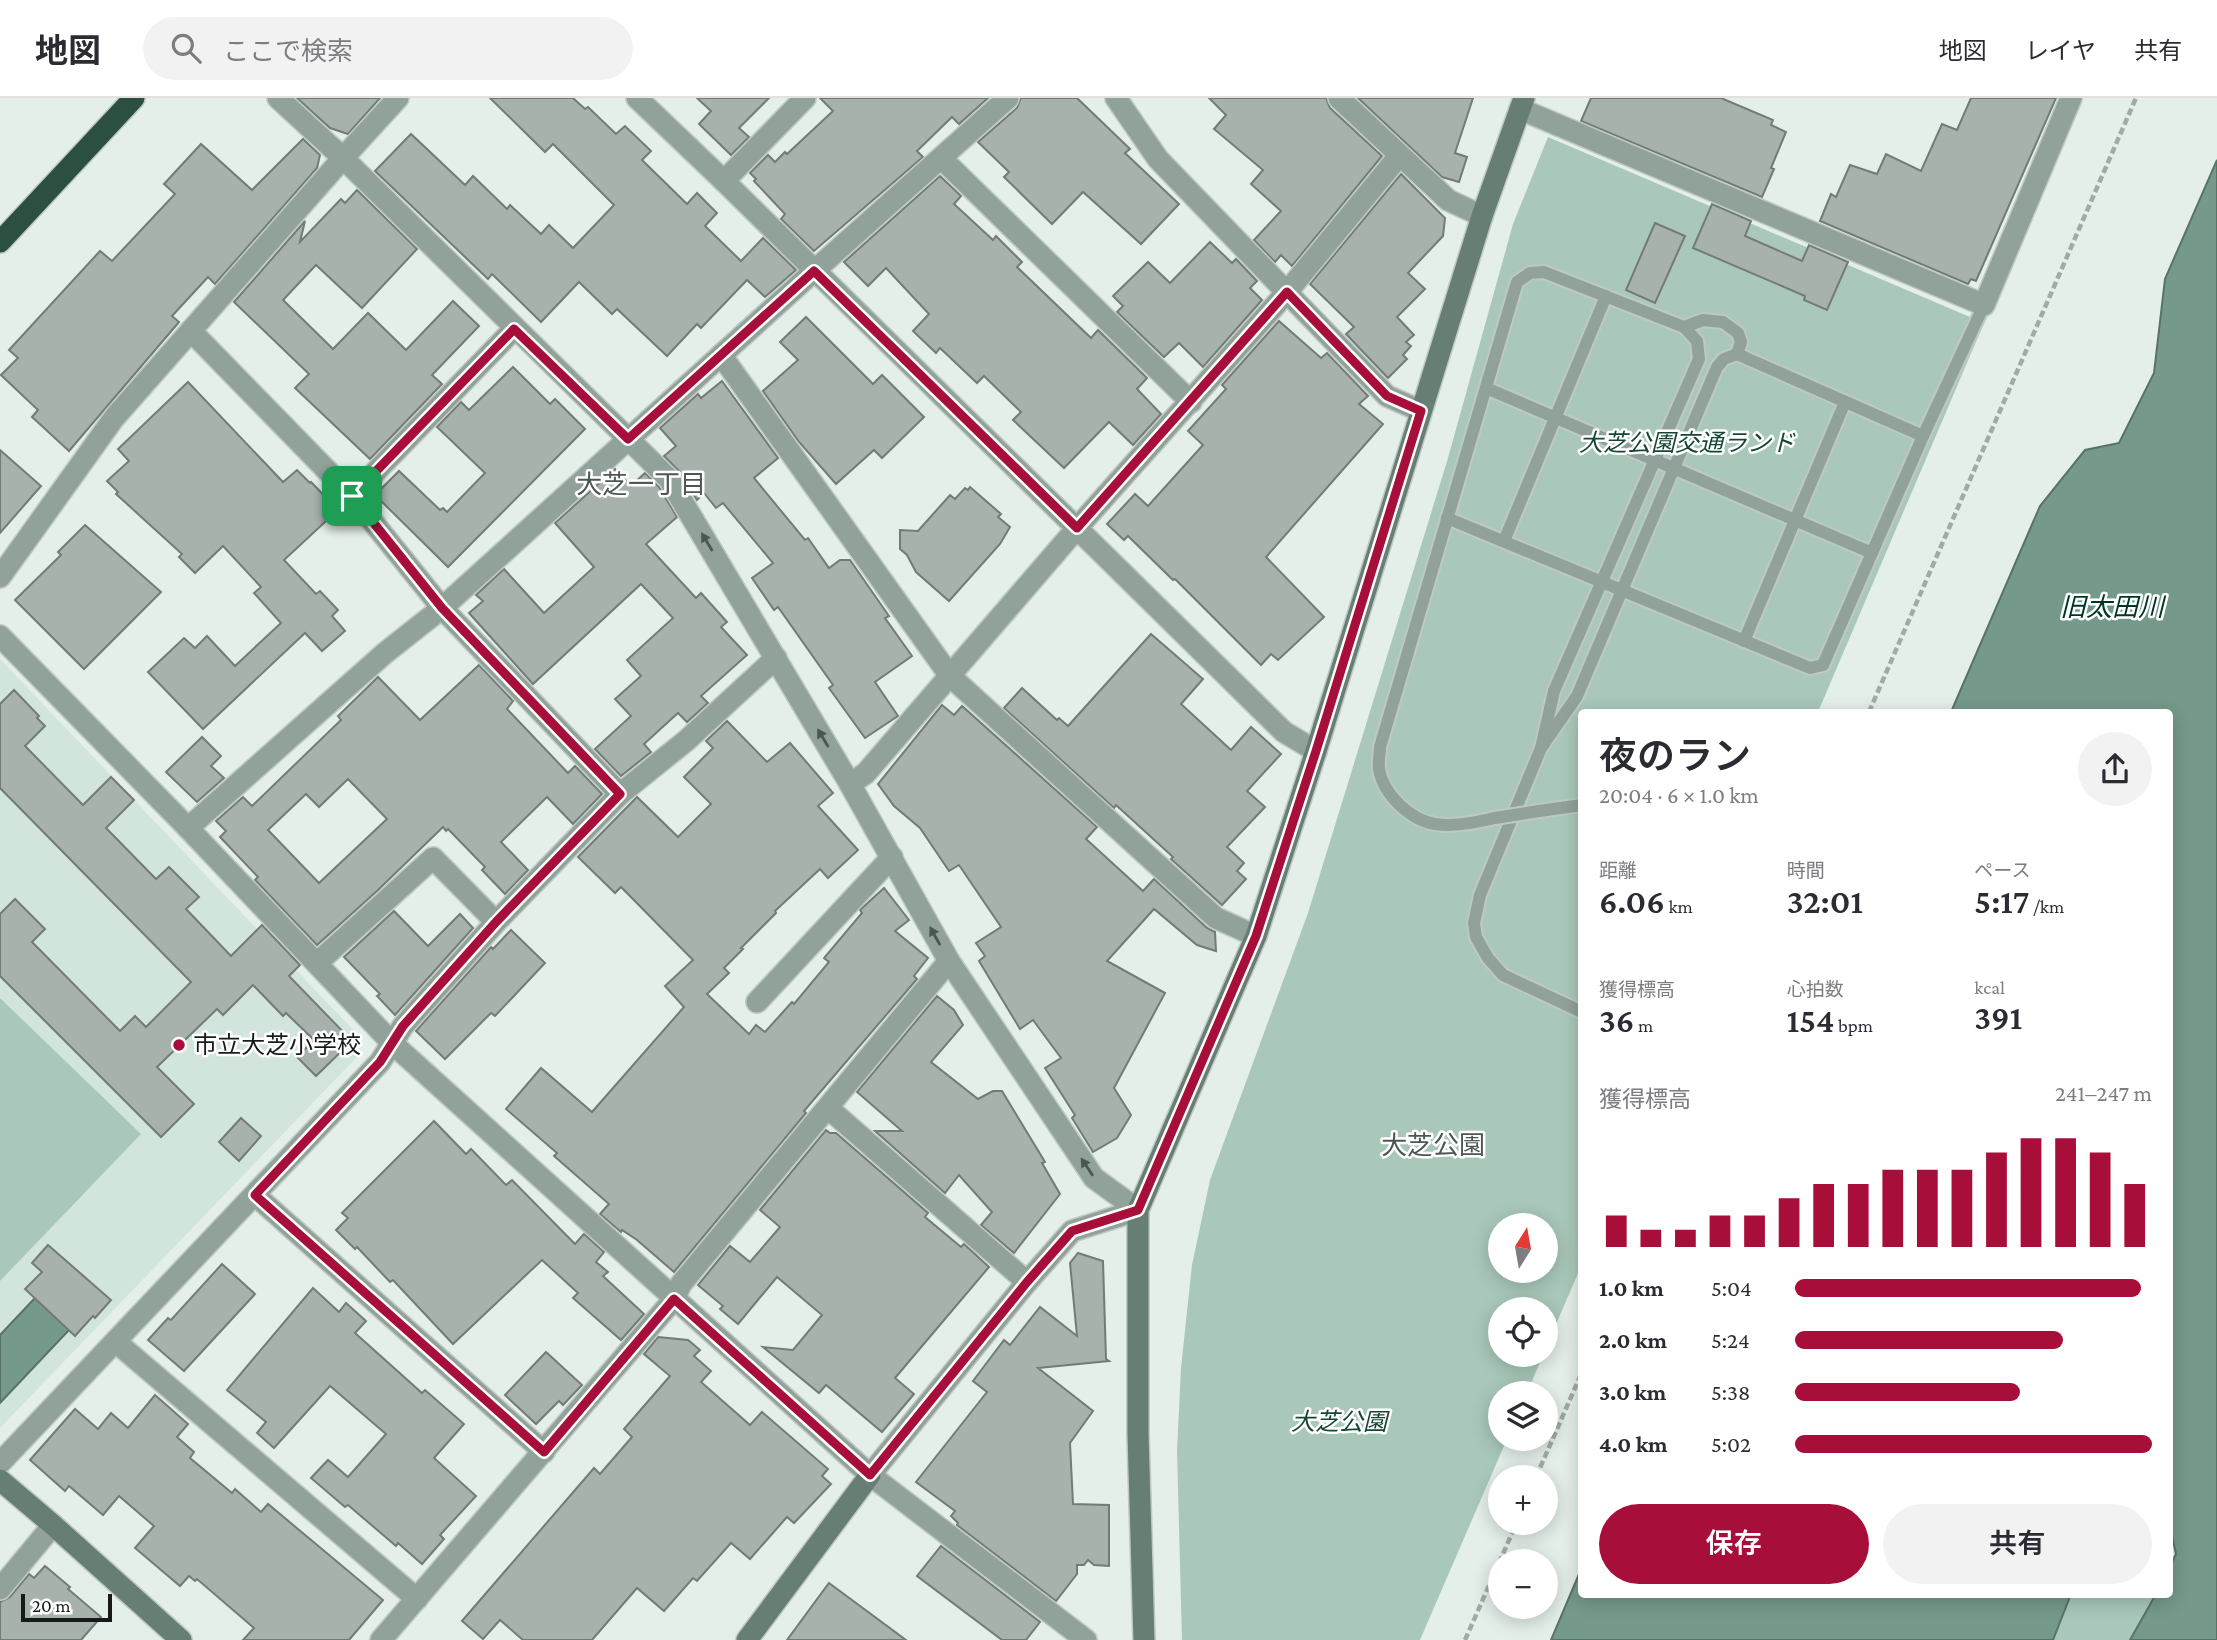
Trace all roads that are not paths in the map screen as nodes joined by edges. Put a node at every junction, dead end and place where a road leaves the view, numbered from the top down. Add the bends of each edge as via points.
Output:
1 (134, 98) edge
2 (278, 98) edge
3 (398, 98) edge
4 (637, 98) edge
5 (805, 98) edge
6 (1008, 98) edge
7 (1116, 98) edge
8 (1339, 98) edge
9 (2071, 98) edge
10 (1522, 104) edge
11 (1399, 156) junction
12 (343, 158) junction
13 (942, 158) junction
14 (724, 181) junction
15 (1482, 216) junction
16 (0, 242) edge
17 (814, 271) junction
18 (1287, 292) junction
19 (1606, 296) junction
20 (1984, 305) junction
21 (1684, 327) junction
22 (514, 329) junction
23 (191, 331) junction
24 (1737, 354) junction
25 (722, 355) junction
26 (1486, 388) junction
27 (1191, 402) junction
28 (1845, 402) junction
29 (1421, 411) junction
30 (1555, 418) junction
31 (1923, 436) junction
32 (628, 439) junction
33 (1655, 460) junction
34 (1674, 468) junction
35 (352, 496) junction
36 (1447, 517) junction
37 (1795, 520) junction
38 (1077, 528) junction
39 (1504, 541) junction
40 (1872, 553) junction
41 (0, 577) edge
42 (1602, 582) junction
43 (1622, 590) junction
44 (442, 608) junction
45 (0, 636) edge
46 (1744, 641) junction
47 (776, 658) junction
48 (950, 676) junction
49 (1541, 748) junction
50 (1316, 751) junction
51 (850, 784) junction
52 (620, 794) junction
53 (1578, 806) edge
54 (188, 828) junction
55 (892, 857) junction
56 (496, 922) junction
57 (1256, 936) junction
58 (949, 961) junction
59 (317, 963) junction
60 (757, 1002) dead end
61 (1578, 1010) edge
62 (393, 1044) junction
63 (828, 1108) junction
64 (255, 1195) junction
65 (1138, 1210) junction
66 (1027, 1282) junction
67 (674, 1299) junction
68 (116, 1342) junction
69 (544, 1452) junction
70 (0, 1463) edge
71 (870, 1475) junction
72 (0, 1479) edge
73 (53, 1525) junction
74 (0, 1588) edge
75 (417, 1599) junction
76 (181, 1640) edge
77 (381, 1640) edge
78 (747, 1640) edge
79 (1086, 1640) edge
80 (1144, 1640) edge

1 - 16 highway
2 - 12 street
3 - 12 street
4 - 14 street
5 - 14 street
6 - 13 street
7 - 18 street via 1158,159
8 - 11 street
9 - 20 street
10 - 15 street
10 - 20 street
11 - 15 street via 1448,200
11 - 18 street
12 - 22 street
12 - 23 street
13 - 17 street
13 - 27 street
14 - 17 street
15 - 29 street
17 - 25 street
17 - 38 street
18 - 27 street
18 - 29 street via 1387,396
19 - 21 lane
19 - 26 lane via 1544,272 1523,277 1517,282
19 - 30 lane
20 - 31 lane
21 - 24 lane via 1703,320 1723,322 1738,333
21 - 33 lane via 1698,341 1699,359
22 - 32 street
22 - 35 street
23 - 35 street
23 - 41 street via 114,418
24 - 28 lane
24 - 34 lane via 1717,367
25 - 32 street
25 - 48 street
26 - 30 lane
26 - 36 lane
27 - 38 street
28 - 31 lane
28 - 37 lane
29 - 50 street
30 - 33 lane
30 - 39 lane
31 - 40 lane
32 - 44 street
47 -> 32 street via 669,479
33 - 34 lane
33 - 42 lane
34 - 37 lane
34 - 43 lane
35 - 44 street
36 - 39 lane
36 - 53 lane, bridge via 1380,747 1379,769 1388,793 1411,814 1434,824 1465,824
37 - 40 lane
37 - 46 lane
38 - 48 street
38 - 50 street via 1284,732
39 - 42 lane
40 - 46 lane via 1823,665 1810,668
42 - 43 lane
42 - 49 lane via 1554,691
43 - 46 lane
43 - 49 lane via 1577,696
44 - 52 street
44 - 54 street via 384,653
45 - 54 street
51 -> 47 street
47 - 52 street
48 - 51 street via 866,773
48 - 57 street via 1216,918
49 - 61 lane via 1480,895 1474,923 1476,937 1503,975
50 - 57 street
51 - 55 street
52 - 56 street
54 - 59 street
58 -> 55 street
55 - 60 street
56 - 59 street via 433,858
56 - 62 street via 403,1026
57 - 65 street
58 - 63 street
65 -> 58 street via 1094,1178
59 - 62 street
62 - 64 street
62 - 67 street
63 - 66 street
63 - 67 street via 681,1284
64 - 68 street
64 - 69 street
65 - 66 street via 1072,1231
65 - 80 street
66 - 71 street
67 - 69 street
67 - 71 street
68 - 70 street
68 - 75 street
69 - 75 street
71 - 78 street
71 - 79 street
72 - 73 street
73 - 74 street
73 - 76 street
75 - 77 street

